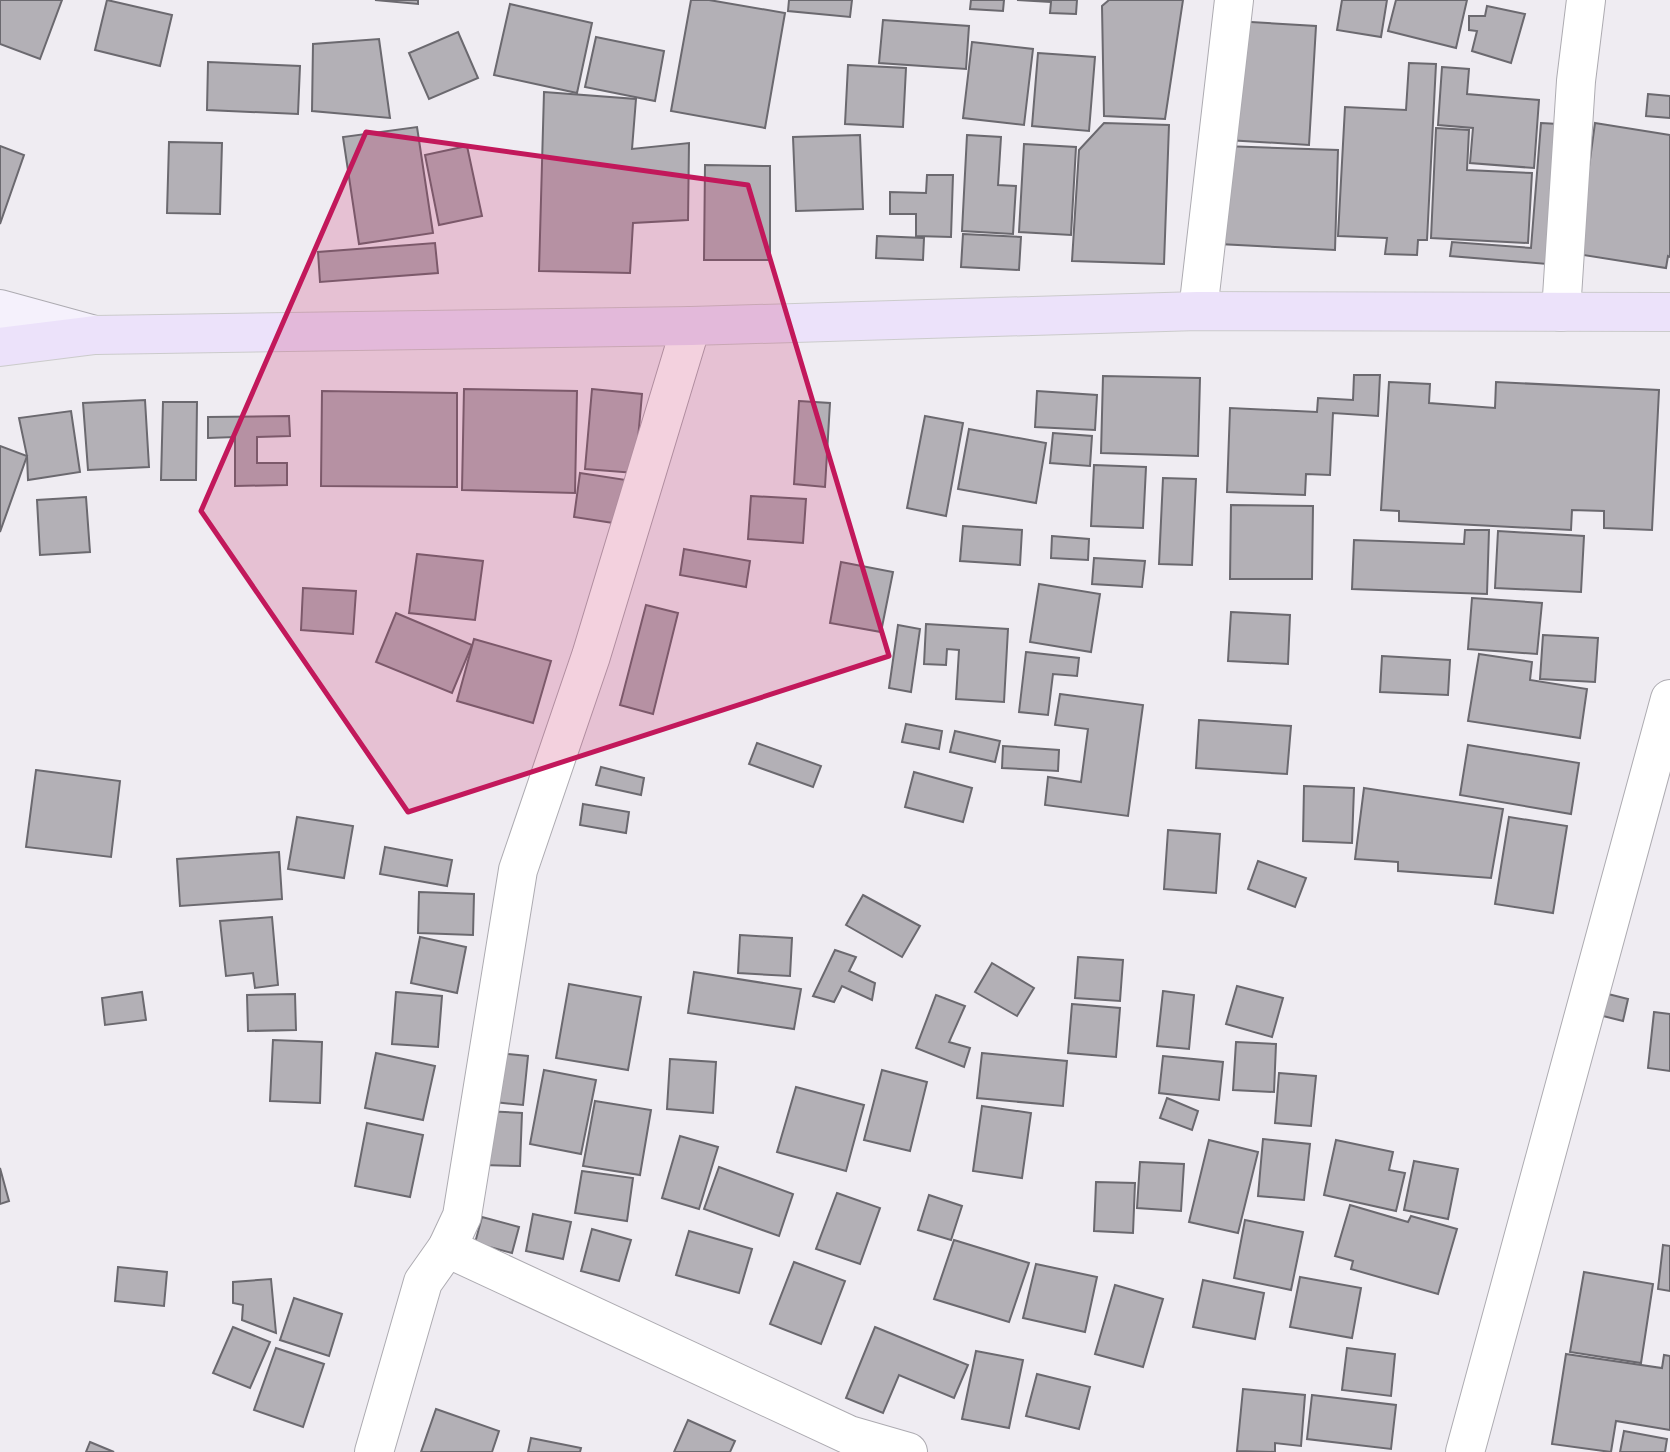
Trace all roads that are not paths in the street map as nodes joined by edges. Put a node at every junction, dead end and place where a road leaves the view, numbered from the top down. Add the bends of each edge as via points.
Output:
1 (1234, 0) edge
2 (1586, 0) edge
3 (0, 309) edge
4 (1198, 311) junction
5 (1561, 312) junction
6 (1670, 312) edge
7 (691, 326) junction
8 (95, 335) junction
9 (0, 347) edge
10 (1670, 699) edge
11 (447, 1248) junction
12 (374, 1452) edge
13 (908, 1452) edge
14 (1465, 1452) edge

1 - 4 street
2 - 5 street
3 - 8 main road
4 - 5 main road
4 - 7 main road
5 - 6 main road
7 - 8 main road
7 - 11 street via 595,643 518,870 462,1216
8 - 9 main road
10 - 14 street
11 - 12 street via 423,1282
11 - 13 street via 849,1434

